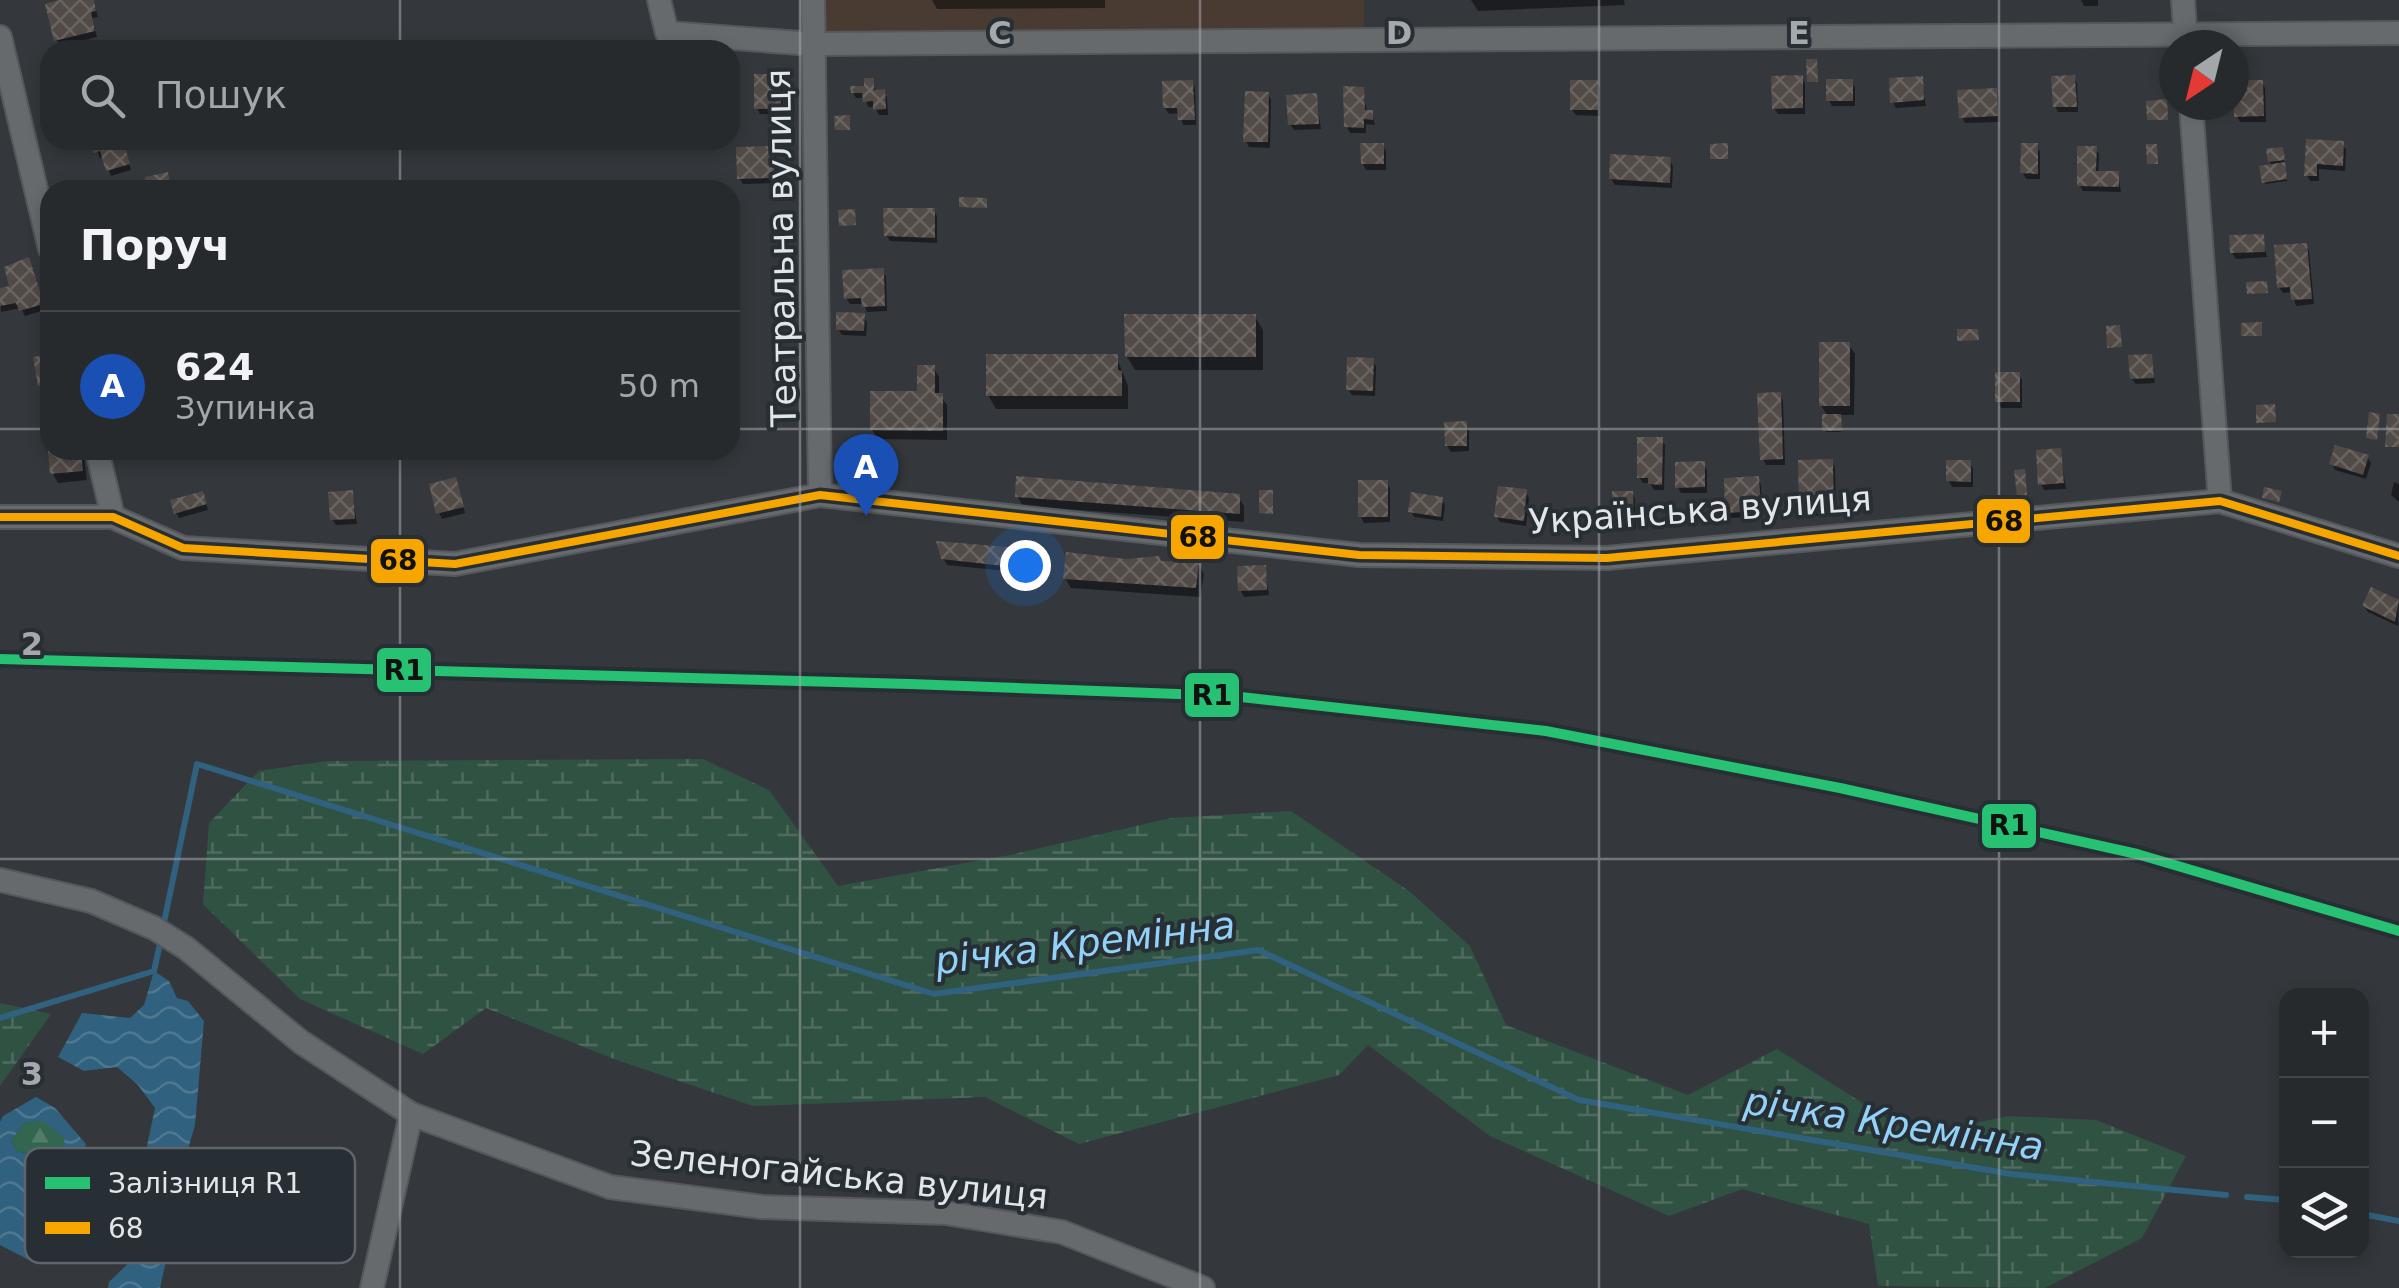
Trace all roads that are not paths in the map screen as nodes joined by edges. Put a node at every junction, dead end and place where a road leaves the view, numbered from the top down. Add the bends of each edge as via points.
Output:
1 (659, 0) edge
2 (812, 0) edge
3 (2183, 0) edge
4 (2185, 30) edge
5 (2399, 33) edge
6 (0, 37) edge
7 (2249, 38) edge
8 (2159, 40) edge
9 (813, 44) junction
10 (2192, 120) edge
11 (40, 207) edge
12 (99, 460) edge
13 (820, 495) junction
14 (2220, 502) junction
15 (0, 517) edge
16 (113, 517) junction
17 (2399, 556) edge
18 (0, 880) edge
19 (410, 1114) junction
20 (372, 1288) edge
21 (1204, 1288) edge

1 - 9 street via 667,33
2 - 9 street, Театральна вулиця
3 - 4 street
5 - 7 street
6 - 11 street
8 - 9 street
9 - 13 street, Театральна вулиця
10 - 14 street
12 - 16 street
13 - 14 street, Українська вулиця via 1358,555 1607,558
13 - 16 street, Українська вулиця via 456,564 183,548
14 - 17 street, Українська вулиця
15 - 16 street
18 - 19 street, Зеленогайська вулиця via 92,901 162,933 301,1042
19 - 20 street
19 - 21 street, Зеленогайська вулиця via 610,1187 762,1207 946,1213 1062,1232

